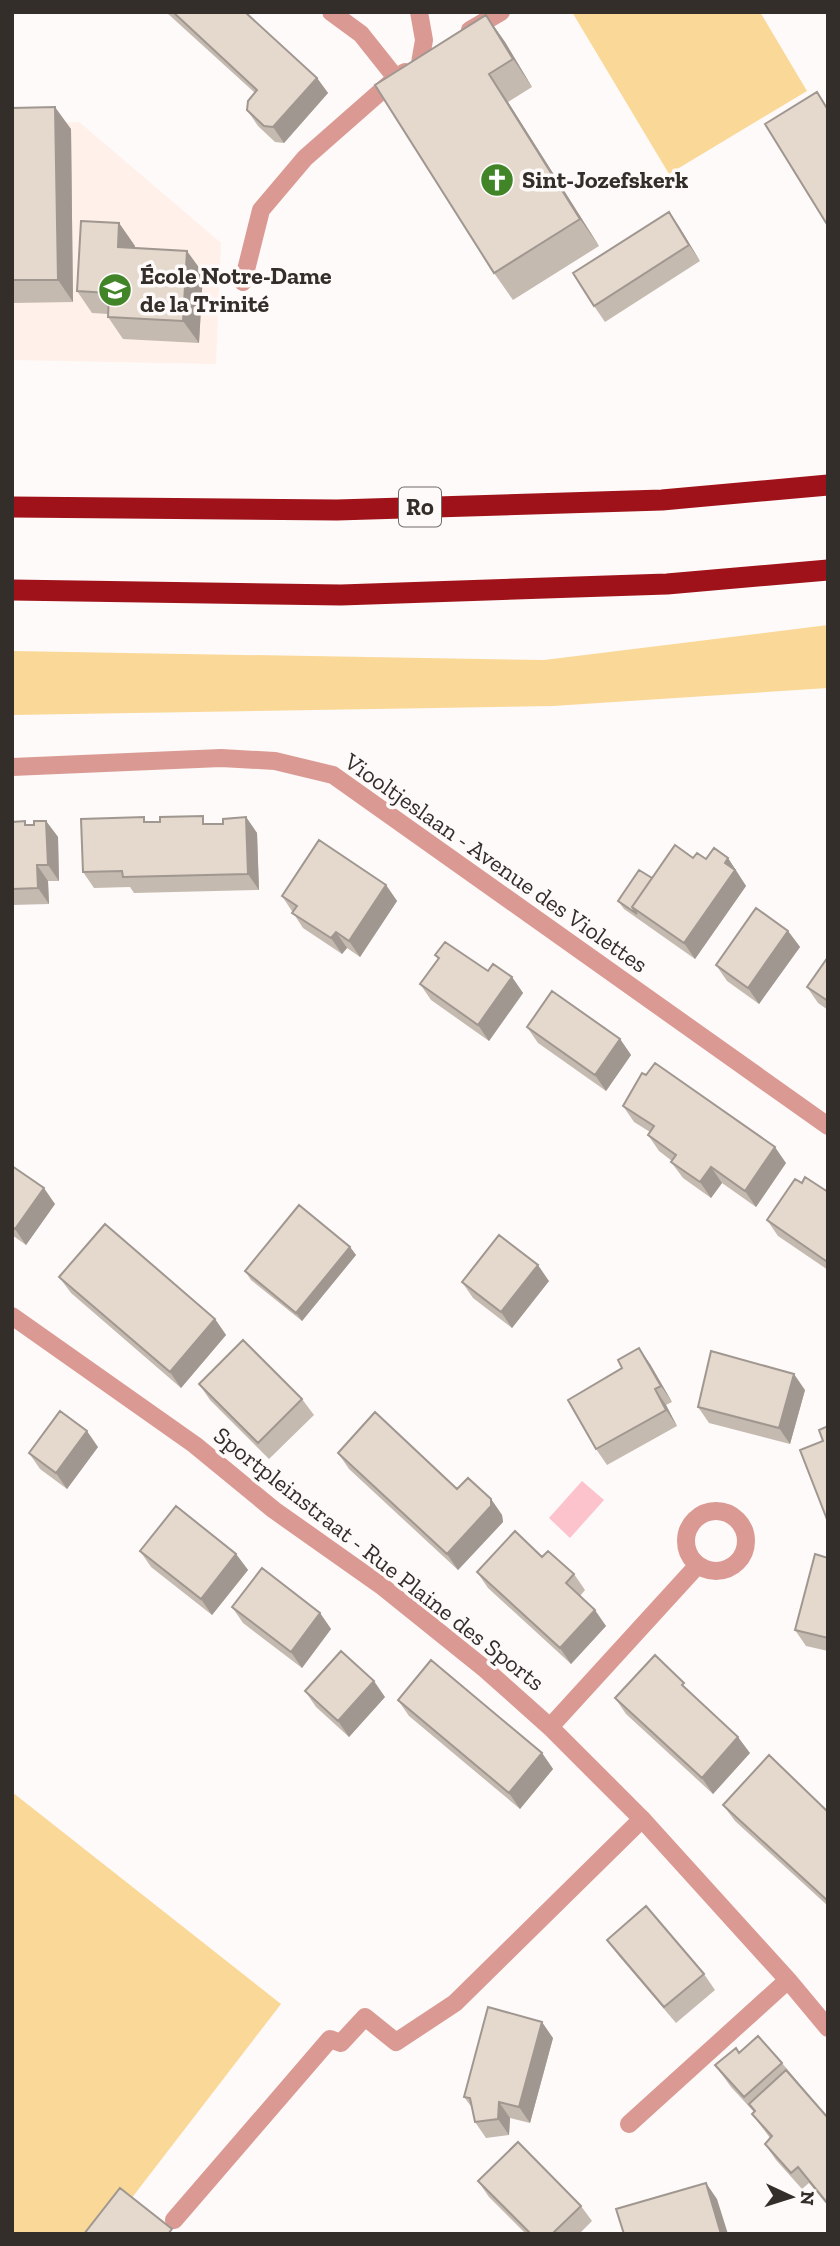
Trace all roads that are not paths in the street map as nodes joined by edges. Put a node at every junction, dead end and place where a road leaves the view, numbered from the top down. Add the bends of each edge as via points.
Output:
1 (331, 12) edge
2 (419, 12) edge
3 (501, 12) edge
4 (420, 63) junction
5 (396, 78) junction
6 (243, 282) dead end
7 (828, 485) edge
8 (12, 507) edge
9 (828, 570) edge
10 (12, 590) edge
11 (12, 767) edge
12 (828, 1126) edge
13 (12, 1315) edge
14 (697, 1566) dead end
15 (551, 1727) junction
16 (642, 1819) junction
17 (788, 1980) junction
18 (828, 2028) edge
19 (629, 2124) dead end
20 (174, 2220) dead end

1 - 5 street via 361,34
2 - 4 street via 424,40
3 - 4 street
4 - 5 street
5 - 6 street via 305,158 261,210
7 - 8 highway, R0 via 662,500 351,509
9 - 10 highway via 667,584 341,595
11 - 12 street, Viooltjeslaan - Avenue des Violettes via 221,758 275,761 333,775
13 - 15 street, Sportpleinstraat - Rue Plaine des Sports via 383,1587
14 - 15 street
15 - 16 street, Sportpleinstraat - Rue Plaine des Sports
16 - 17 street, Sportpleinstraat - Rue Plaine des Sports
16 - 20 street via 456,2003 396,2042 365,2017 341,2043 330,2039
17 - 18 street, Sportpleinstraat - Rue Plaine des Sports
17 - 19 street

